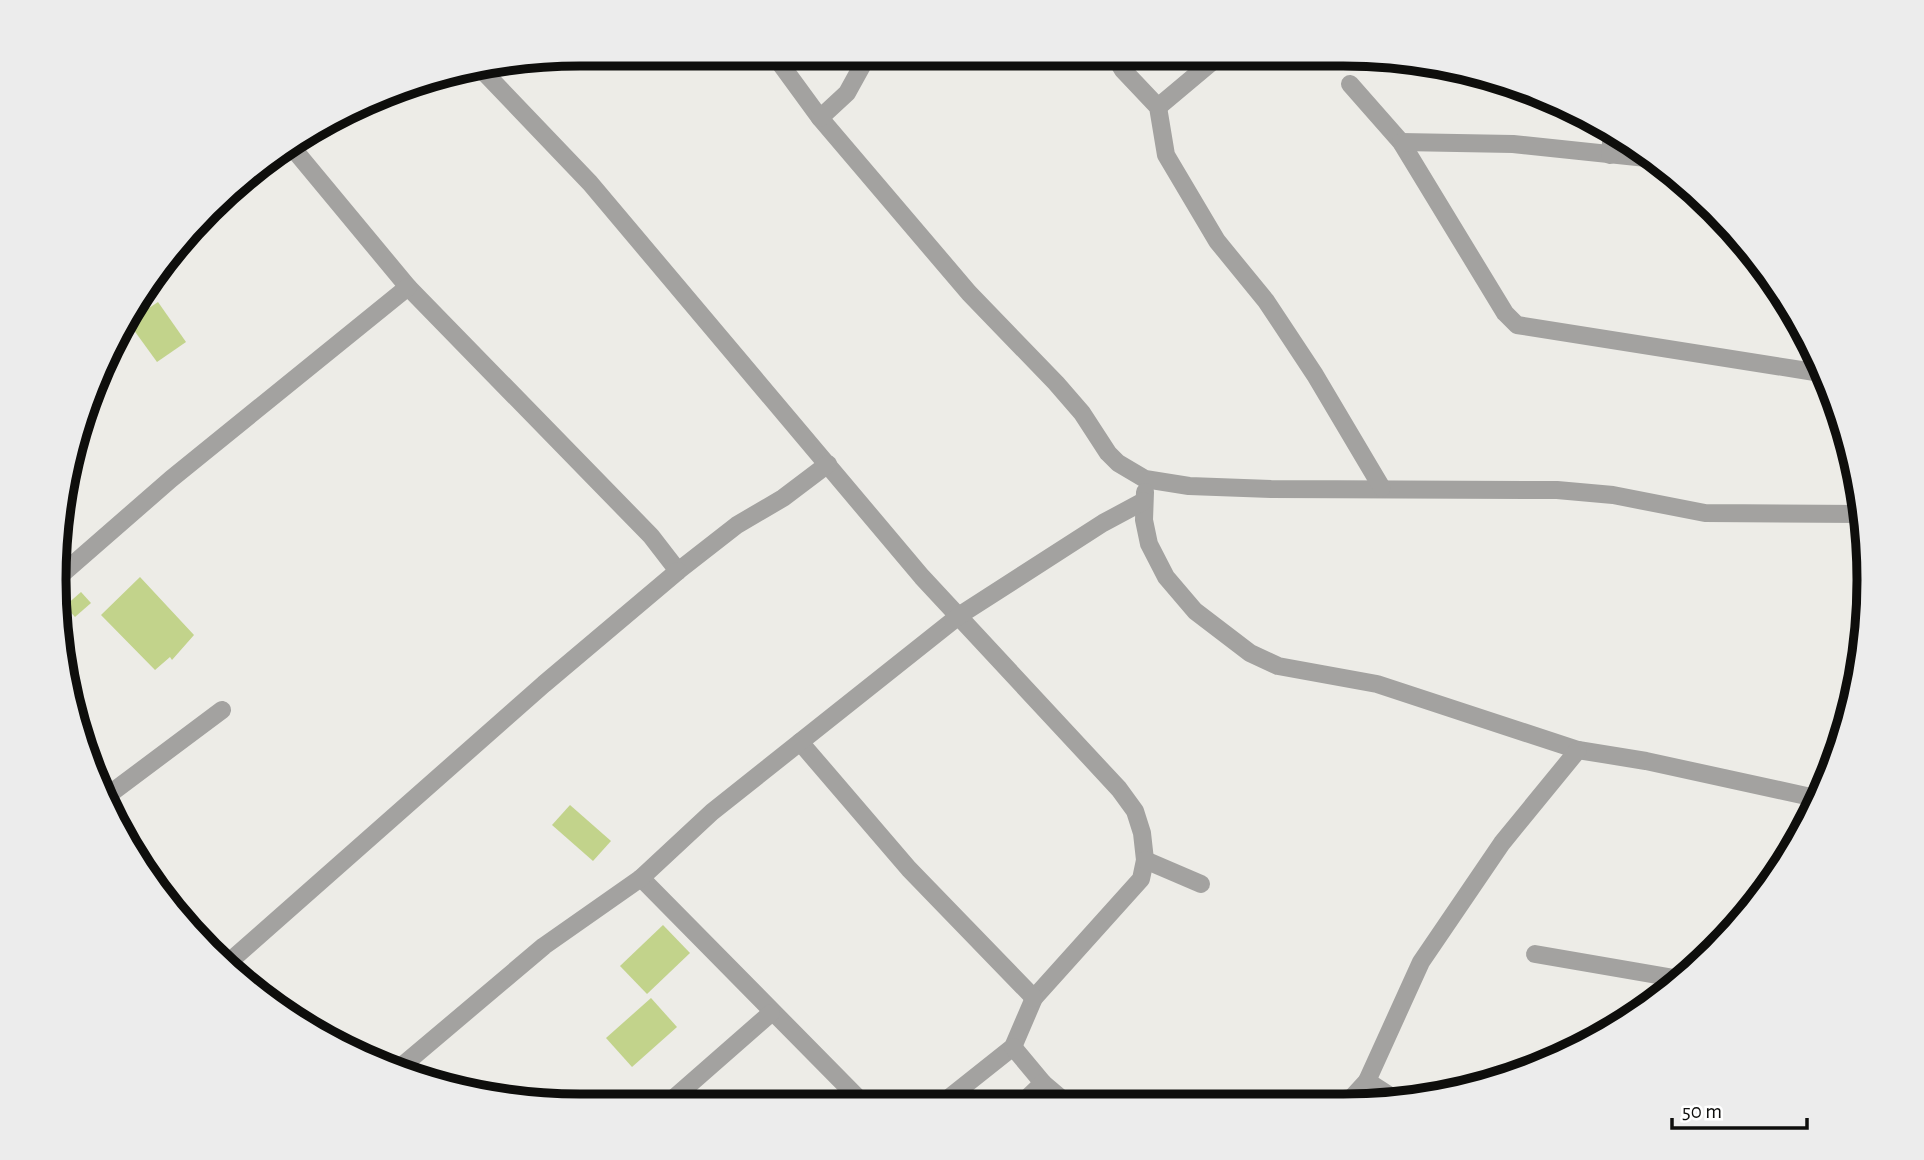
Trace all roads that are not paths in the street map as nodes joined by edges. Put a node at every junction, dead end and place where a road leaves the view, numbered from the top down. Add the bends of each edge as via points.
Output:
1 (782, 66) edge
2 (862, 66) edge
3 (1121, 66) edge
4 (1207, 66) edge
5 (487, 75) edge
6 (1350, 83) dead end
7 (1158, 107) junction
8 (820, 118) junction
9 (1401, 142) junction
10 (1611, 142) edge
11 (296, 152) edge
12 (1610, 155) junction
13 (1635, 157) edge
14 (408, 287) junction
15 (1813, 372) edge
16 (828, 464) junction
17 (1145, 480) junction
18 (1382, 488) junction
19 (1144, 500) junction
20 (1853, 514) edge
21 (67, 570) edge
22 (678, 571) junction
23 (960, 615) junction
24 (222, 710) dead end
25 (800, 742) junction
26 (1578, 750) junction
27 (112, 792) edge
28 (1810, 797) edge
29 (1145, 860) junction
30 (641, 878) junction
31 (1201, 884) dead end
32 (1535, 954) dead end
33 (233, 958) edge
34 (1669, 977) edge
35 (1034, 998) junction
36 (771, 1013) junction
37 (1013, 1047) junction
38 (406, 1063) edge
39 (1367, 1081) junction
40 (1043, 1083) junction
41 (1383, 1092) edge
42 (1356, 1093) edge
43 (679, 1094) edge
44 (854, 1094) edge
45 (954, 1094) edge
46 (1032, 1094) edge
47 (1056, 1094) edge

1 - 8 street
2 - 8 street via 847,93
3 - 7 street
4 - 7 street
5 - 16 street via 590,183
6 - 9 street
7 - 18 street via 1166,155 1217,241 1266,300
8 - 17 street via 969,293 1082,413 1108,453
9 - 12 street via 1513,144
9 - 15 street via 1505,313 1517,325
10 - 12 street
11 - 14 street
12 - 13 street
14 - 21 street via 191,462
14 - 22 street via 651,536
16 - 22 street
16 - 23 street via 922,577
17 - 18 street via 1189,486
17 - 19 street
18 - 20 street via 1557,490 1613,495 1705,513
19 - 23 street
19 - 26 street via 1149,544 1166,576 1195,611 1250,653 1278,666 1377,684
22 - 33 street
23 - 25 street
23 - 29 street via 1052,721 1119,789 1135,811
24 - 27 street
25 - 30 street via 712,812
25 - 35 street via 909,869
26 - 28 street
26 - 39 street via 1502,843 1421,962
29 - 31 street
29 - 35 street via 1141,879
30 - 36 street
30 - 38 street via 544,946
32 - 34 street
35 - 37 street
36 - 43 street
36 - 44 street
37 - 40 street
37 - 45 street
39 - 41 street
39 - 42 street
40 - 46 street
40 - 47 street

